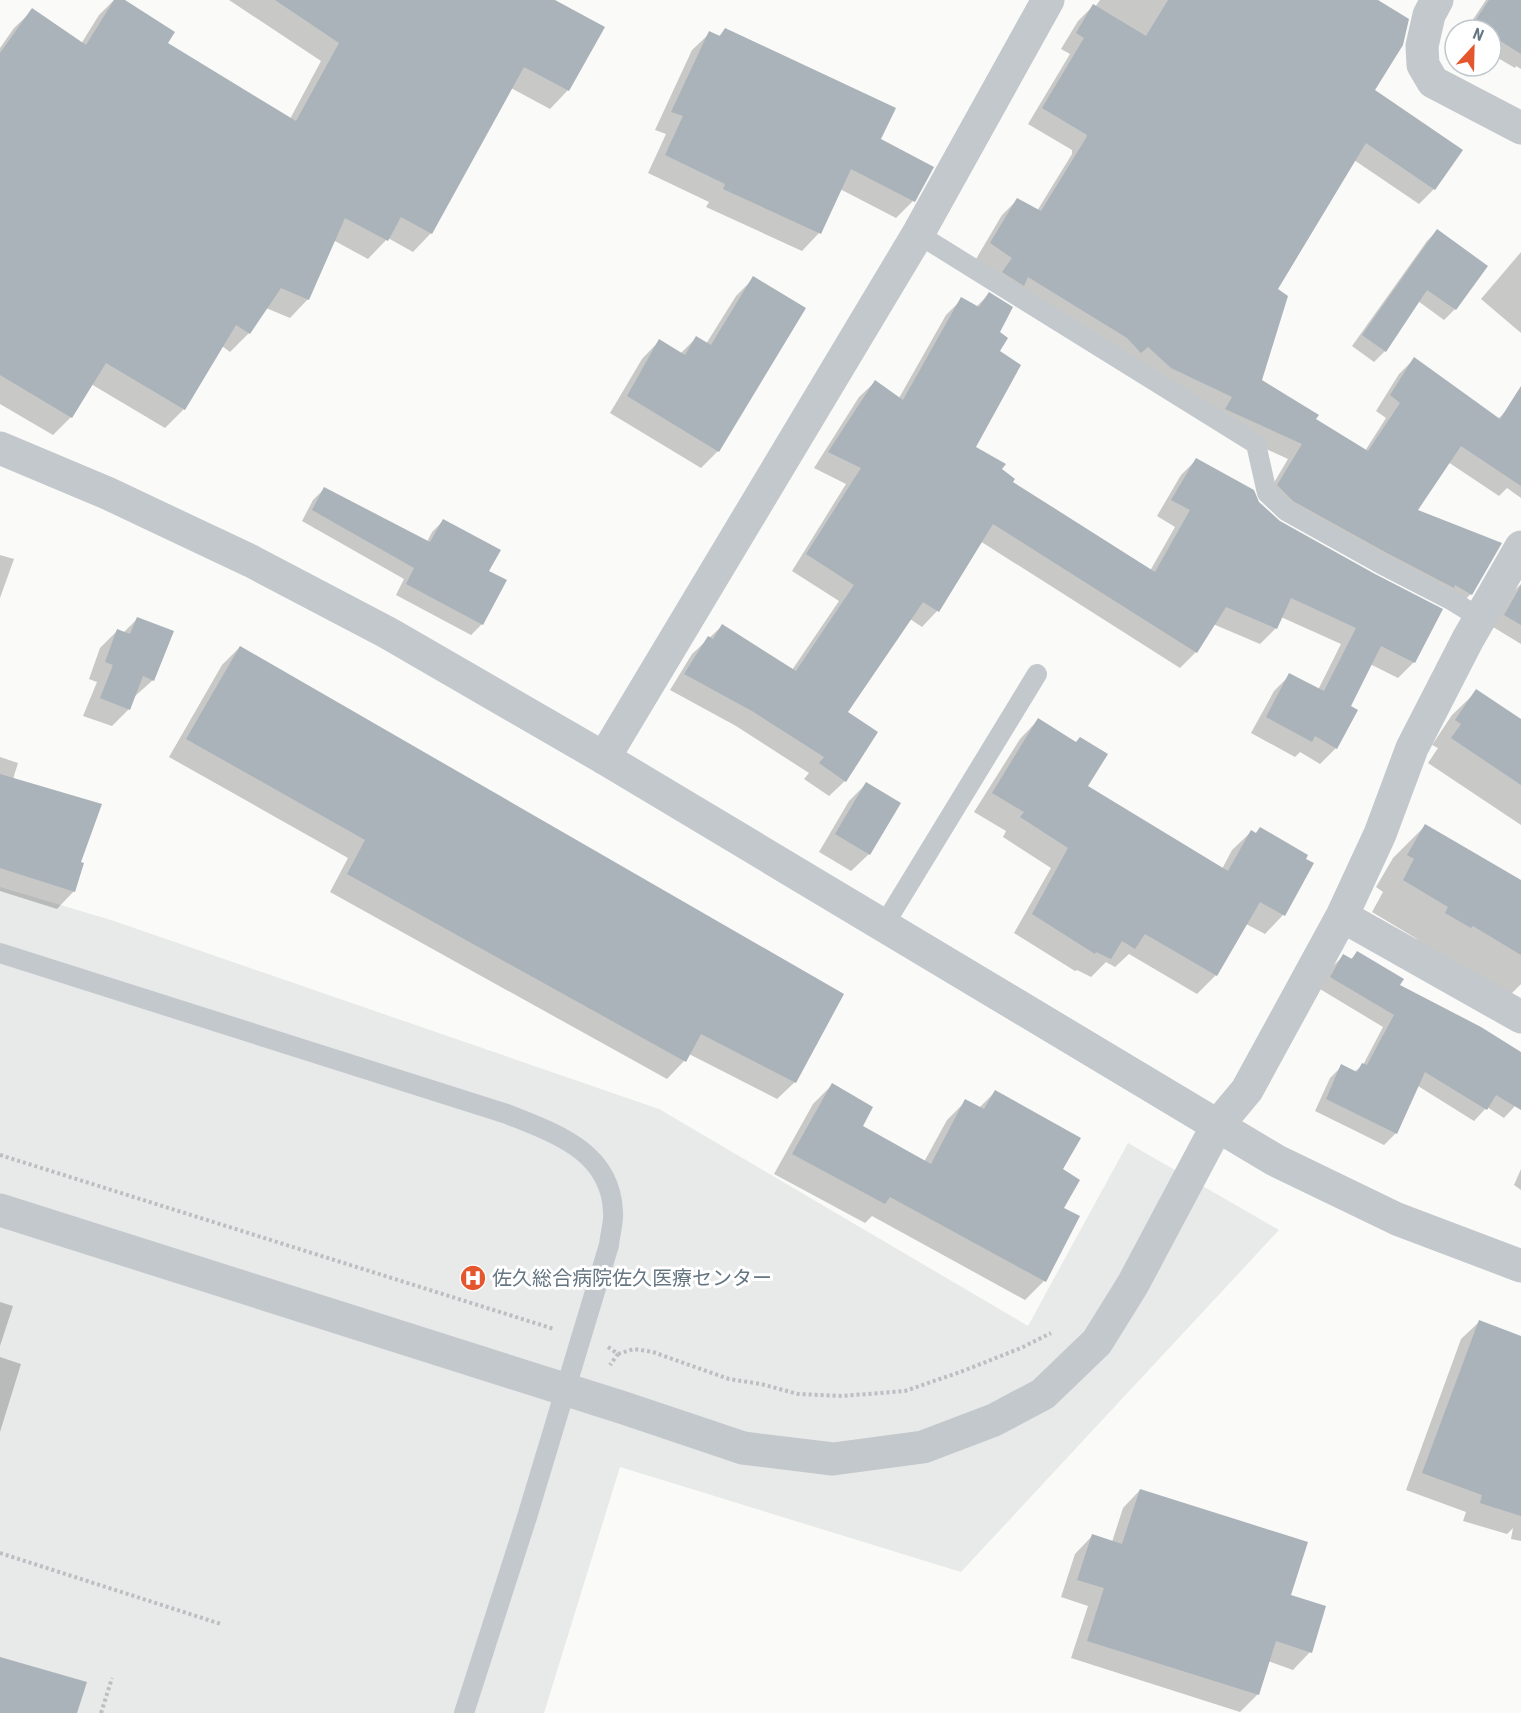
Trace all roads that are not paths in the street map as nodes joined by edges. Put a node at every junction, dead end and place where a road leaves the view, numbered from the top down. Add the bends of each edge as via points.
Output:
1 (1048, 0) edge
2 (1437, 0) edge
3 (1521, 128) edge
4 (918, 234) junction
5 (0, 447) edge
6 (1521, 547) edge
7 (1480, 618) junction
8 (1037, 674) dead end
9 (604, 758) junction
10 (1342, 916) junction
11 (884, 925) junction
12 (0, 953) edge
13 (1521, 1017) edge
14 (1217, 1126) junction
15 (0, 1210) edge
16 (1521, 1266) edge
17 (564, 1389) junction
18 (464, 1713) edge

1 - 4 street
2 - 3 street via 1422,46 1423,65 1433,82
4 - 7 lane via 1256,444 1266,493 1286,511
4 - 9 street
5 - 9 street via 251,561 388,633
6 - 7 street
7 - 10 street via 1412,748 1380,834
8 - 11 lane
9 - 11 street
10 - 13 street
10 - 14 street via 1247,1090
11 - 14 street
12 - 17 lane via 507,1114 560,1135 589,1155 608,1185 613,1212 609,1245
14 - 16 street via 1275,1160 1387,1214
14 - 17 street via 1133,1284 1097,1342 1043,1394 994,1420 923,1447 833,1459 743,1448
15 - 17 street
17 - 18 lane

